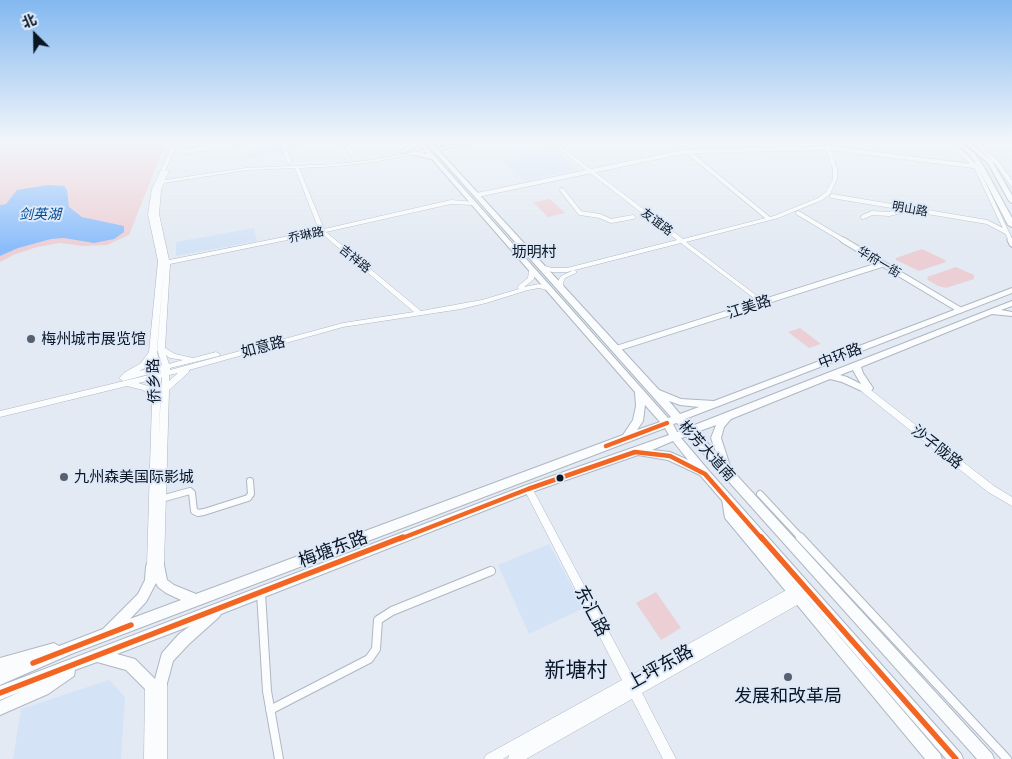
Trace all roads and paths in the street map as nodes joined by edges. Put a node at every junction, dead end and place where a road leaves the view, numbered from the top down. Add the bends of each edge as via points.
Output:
1 (161, 177) edge
2 (162, 177) edge
3 (181, 177) edge
4 (186, 177) edge
5 (301, 177) edge
6 (450, 177) edge
7 (461, 177) edge
8 (559, 177) edge
9 (597, 177) edge
10 (719, 177) edge
11 (835, 177) edge
12 (838, 177) edge
13 (983, 177) edge
14 (985, 177) edge
15 (1000, 177) edge
16 (160, 181) junction
17 (562, 190) dead end
18 (463, 193) junction
19 (477, 195) junction
20 (832, 196) junction
21 (1012, 200) edge
22 (450, 201) junction
23 (473, 203) junction
24 (896, 207) junction
25 (798, 213) junction
26 (633, 217) dead end
27 (863, 217) dead end
28 (768, 218) junction
29 (1000, 219) junction
30 (988, 222) junction
31 (1012, 225) edge
32 (322, 230) junction
33 (1006, 232) junction
34 (682, 243) junction
35 (1012, 244) edge
36 (164, 262) junction
37 (883, 264) junction
38 (541, 267) junction
39 (532, 271) junction
40 (525, 286) junction
41 (547, 288) junction
42 (561, 289) junction
43 (1012, 290) edge
44 (760, 303) junction
45 (1012, 303) edge
46 (960, 310) junction
47 (417, 312) junction
48 (991, 312) junction
49 (1012, 314) edge
50 (615, 349) junction
51 (157, 351) junction
52 (198, 362) junction
53 (856, 365) junction
54 (166, 370) junction
55 (157, 373) junction
56 (829, 376) junction
57 (120, 382) junction
58 (165, 389) junction
59 (867, 389) junction
60 (653, 391) junction
61 (639, 392) junction
62 (156, 399) junction
63 (715, 405) junction
64 (0, 409) edge
65 (0, 414) edge
66 (728, 416) junction
67 (678, 419) junction
68 (667, 423) junction
69 (688, 431) junction
70 (674, 436) junction
71 (626, 439) junction
72 (635, 452) junction
73 (705, 474) junction
74 (728, 474) junction
75 (250, 481) dead end
76 (528, 489) junction
77 (760, 494) dead end
78 (1012, 498) edge
79 (161, 499) junction
80 (1012, 502) edge
81 (155, 565) junction
82 (491, 571) dead end
83 (801, 592) junction
84 (261, 593) junction
85 (196, 600) junction
86 (219, 610) junction
87 (106, 634) junction
88 (69, 648) junction
89 (99, 656) junction
90 (79, 664) junction
91 (0, 665) edge
92 (0, 678) edge
93 (156, 683) junction
94 (633, 687) junction
95 (0, 693) edge
96 (0, 708) edge
97 (270, 710) junction
98 (150, 759) edge
99 (161, 759) edge
100 (279, 759) edge
101 (490, 759) edge
102 (514, 759) edge
103 (670, 759) edge
104 (935, 759) edge
105 (956, 759) edge
106 (987, 759) edge
107 (1007, 759) edge

1 - 16 street, 侨乡路
2 - 16 street, 侨乡路
3 - 16 street
4 - 16 street
5 - 32 street, 吉祥路
6 - 18 main road, 彬芳大道南
7 - 19 main road, 彬芳大道南
8 - 19 street
9 - 34 street, 友谊路
10 - 28 street
11 - 28 street via 828,193 820,200
12 - 20 street
13 - 29 street
14 - 31 highway
15 - 21 highway
16 - 36 street, 侨乡路 via 151,214
17 - 26 street via 580,213 611,221
18 - 22 street
18 - 23 main road, 彬芳大道南
19 - 38 main road, 彬芳大道南
20 - 24 street, 明山路
20 - 25 street
22 - 23 street
22 - 32 street, 乔琳路
23 - 39 main road, 彬芳大道南
24 - 27 street via 897,212 872,213
24 - 30 street, 明山路
25 - 34 street
25 - 37 street, 华府一街
28 - 34 street
29 - 30 street
29 - 33 street
30 - 33 street
32 - 36 street, 乔琳路
32 - 47 street, 吉祥路
33 - 35 street
34 - 38 street via 567,270
34 - 42 street via 571,273 563,277
34 - 44 street, 友谊路
36 - 51 street, 侨乡路
37 - 44 street, 江美路
37 - 46 street, 华府一街
38 - 42 main road, 彬芳大道南
39 - 40 street
39 - 41 main road, 彬芳大道南
40 - 41 street, 如意路
40 - 47 street, 如意路 via 484,302
41 - 61 main road, 彬芳大道南
42 - 50 main road, 彬芳大道南
43 - 46 main road, 中环路
44 - 50 street, 江美路
45 - 48 main road, 中环路
46 - 63 main road, 中环路
47 - 52 street, 如意路 via 343,325
48 - 49 main road
48 - 53 main road, 中环路
50 - 60 main road, 彬芳大道南
51 - 52 street
51 - 54 street, 侨乡路
51 - 55 street, 侨乡路
51 - 57 street
52 - 54 street, 如意路
52 - 58 street via 180,373
53 - 56 main road, 中环路
53 - 59 main road
54 - 55 street, 如意路
54 - 58 street, 侨乡路
55 - 57 street, 如意路
55 - 62 street, 侨乡路
56 - 59 main road
56 - 66 main road, 中环路
57 - 62 street via 140,386
57 - 64 street, 如意路
57 - 65 street, 如意路
58 - 79 street, 侨乡路
59 - 78 street, 沙子陇路
59 - 80 street, 沙子陇路 via 991,489
60 - 63 main road via 680,402
60 - 67 main road, 彬芳大道南
61 - 68 main road, 彬芳大道南
61 - 71 main road via 638,421
62 - 81 street, 侨乡路
63 - 67 main road, 中环路
66 - 69 main road, 中环路
66 - 74 main road via 716,438
67 - 68 main road, 中环路
67 - 69 main road, 彬芳大道南
68 - 70 main road, 彬芳大道南
68 - 71 main road, 梅塘东路
69 - 70 main road, 中环路
69 - 74 main road, 彬芳大道南
70 - 72 main road, 梅塘东路
70 - 73 main road, 彬芳大道南
71 - 85 main road, 梅塘东路
72 - 73 main road via 670,456
72 - 76 main road, 梅塘东路
73 - 83 main road, 彬芳大道南
74 - 106 main road, 彬芳大道南
75 - 79 street via 251,494 248,498 204,512 194,511 190,491
76 - 84 main road, 梅塘东路
76 - 94 street, 东汇路
77 - 107 street
79 - 81 street, 侨乡路
81 - 85 main road via 162,583
81 - 87 main road via 142,598
82 - 97 street via 378,620 376,649 369,659
83 - 94 street, 上坪东路
83 - 104 main road
83 - 105 main road, 彬芳大道南
84 - 86 main road, 梅塘东路
84 - 97 street
85 - 87 main road, 梅塘东路
86 - 89 main road, 梅塘东路
86 - 93 main road via 167,658
87 - 88 main road, 梅塘东路
88 - 91 main road via 41,652
88 - 92 main road, 梅塘东路
89 - 90 main road, 梅塘东路
89 - 93 main road via 130,664
90 - 95 main road, 梅塘东路
90 - 96 main road via 43,689
93 - 98 street
93 - 99 street
94 - 101 street, 上坪东路
94 - 102 street, 上坪东路
94 - 103 street, 东汇路
97 - 100 street

